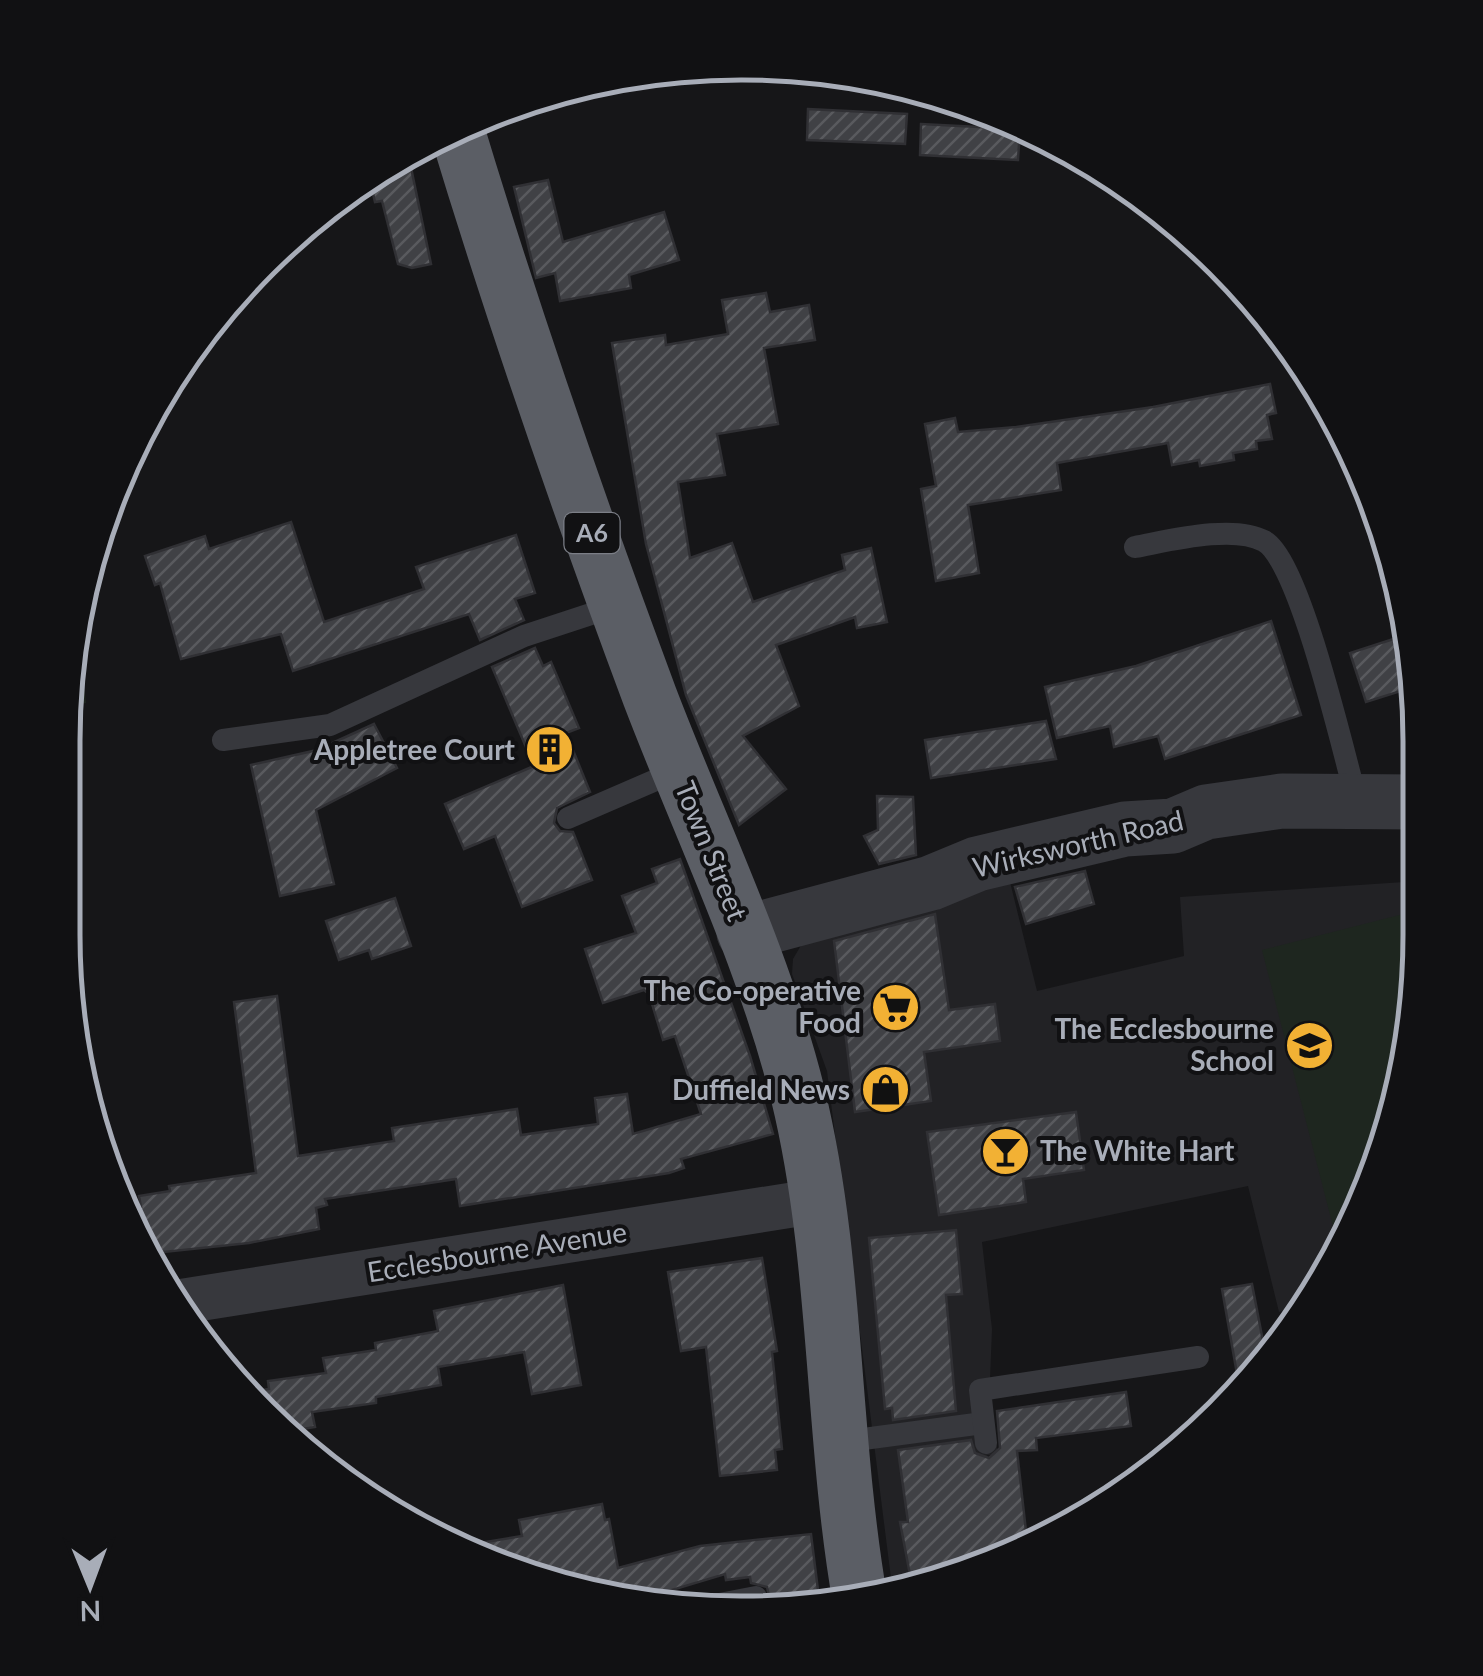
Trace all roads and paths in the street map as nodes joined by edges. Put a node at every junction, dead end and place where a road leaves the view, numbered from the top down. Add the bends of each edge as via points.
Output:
1 (461, 143) edge
2 (1135, 547) dead end
3 (615, 597) junction
4 (223, 740) dead end
5 (679, 770) junction
6 (1357, 801) junction
7 (1403, 802) edge
8 (568, 818) dead end
9 (744, 933) junction
10 (817, 1201) junction
11 (190, 1300) edge
12 (1198, 1357) dead end
13 (841, 1442) junction
14 (858, 1585) edge

1 - 3 highway, Town Street / A6
2 - 6 lane via 1189,537 1265,541 1310,629
3 - 4 lane via 591,614 524,636 330,724
3 - 5 highway, Town Street / A6
5 - 8 lane
5 - 9 highway, Town Street / A6
6 - 7 street, Wirksworth Road
6 - 9 street, Wirksworth Road via 1282,801 1206,812 1173,826 1125,829 977,864 931,883
9 - 10 highway, Town Street / A6 via 798,1096
10 - 11 street, Ecclesbourne Avenue
10 - 13 highway, Town Street / A6
12 - 13 lane via 980,1390 985,1433
13 - 14 highway, Town Street / A6

